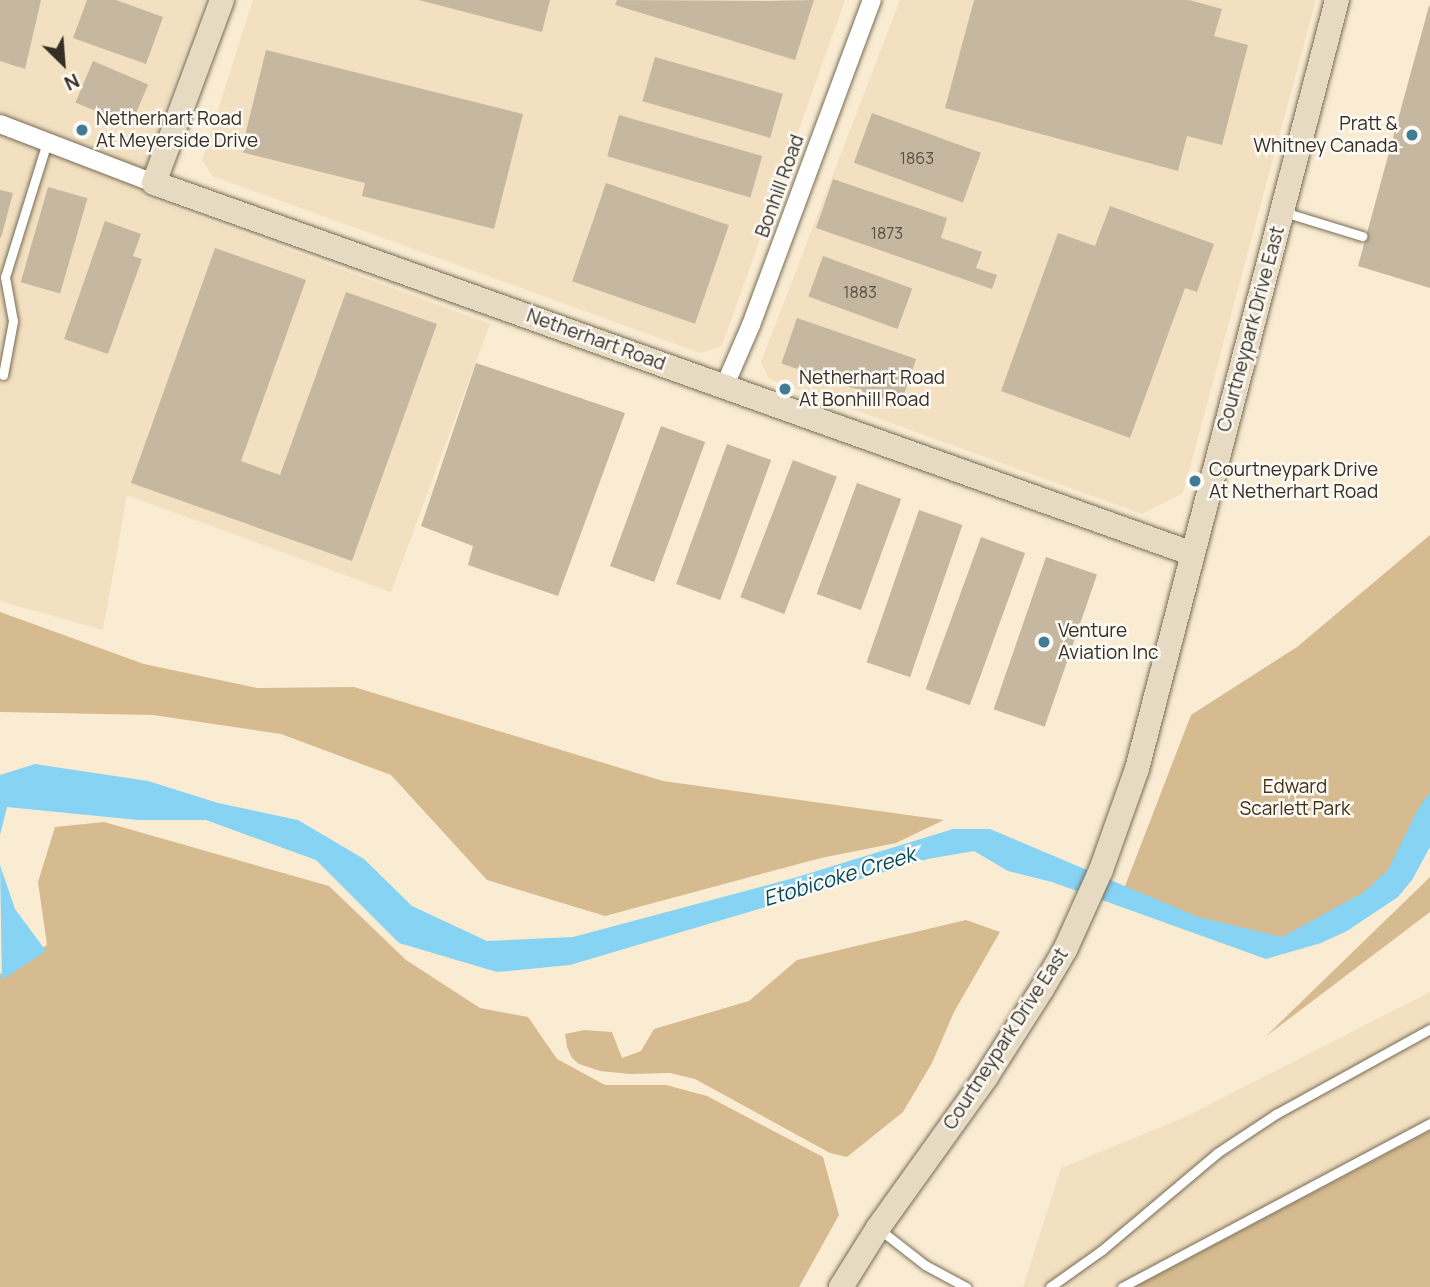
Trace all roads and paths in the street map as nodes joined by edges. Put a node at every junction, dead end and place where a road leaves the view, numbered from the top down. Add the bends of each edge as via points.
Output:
1 (222, 0) edge
2 (872, 0) edge
3 (1337, 0) edge
4 (0, 124) edge
5 (47, 142) junction
6 (154, 183) junction
7 (1282, 212) junction
8 (1362, 236) dead end
9 (3, 281) edge
10 (3, 375) dead end
11 (725, 385) junction
12 (1193, 554) junction
13 (1430, 1029) edge
14 (1430, 1123) edge
15 (877, 1228) junction
16 (841, 1287) edge
17 (966, 1287) edge
18 (1050, 1287) edge
19 (1122, 1287) edge

1 - 6 street
2 - 11 street, Bonhill Road
3 - 7 street, Courtneypark Drive East
4 - 5 street, Netherhart Road
5 - 6 street, Netherhart Road
5 - 9 lane
6 - 11 street, Netherhart Road
7 - 8 lane
7 - 12 street, Courtneypark Drive East
9 - 10 lane via 13,321
11 - 12 street, Netherhart Road
12 - 15 street, Courtneypark Drive East via 1137,769 1101,870 1065,950 986,1077
13 - 18 lane via 1276,1114 1217,1153 1102,1250
14 - 19 lane
15 - 16 street, Courtneypark Drive East
15 - 17 lane via 925,1265

